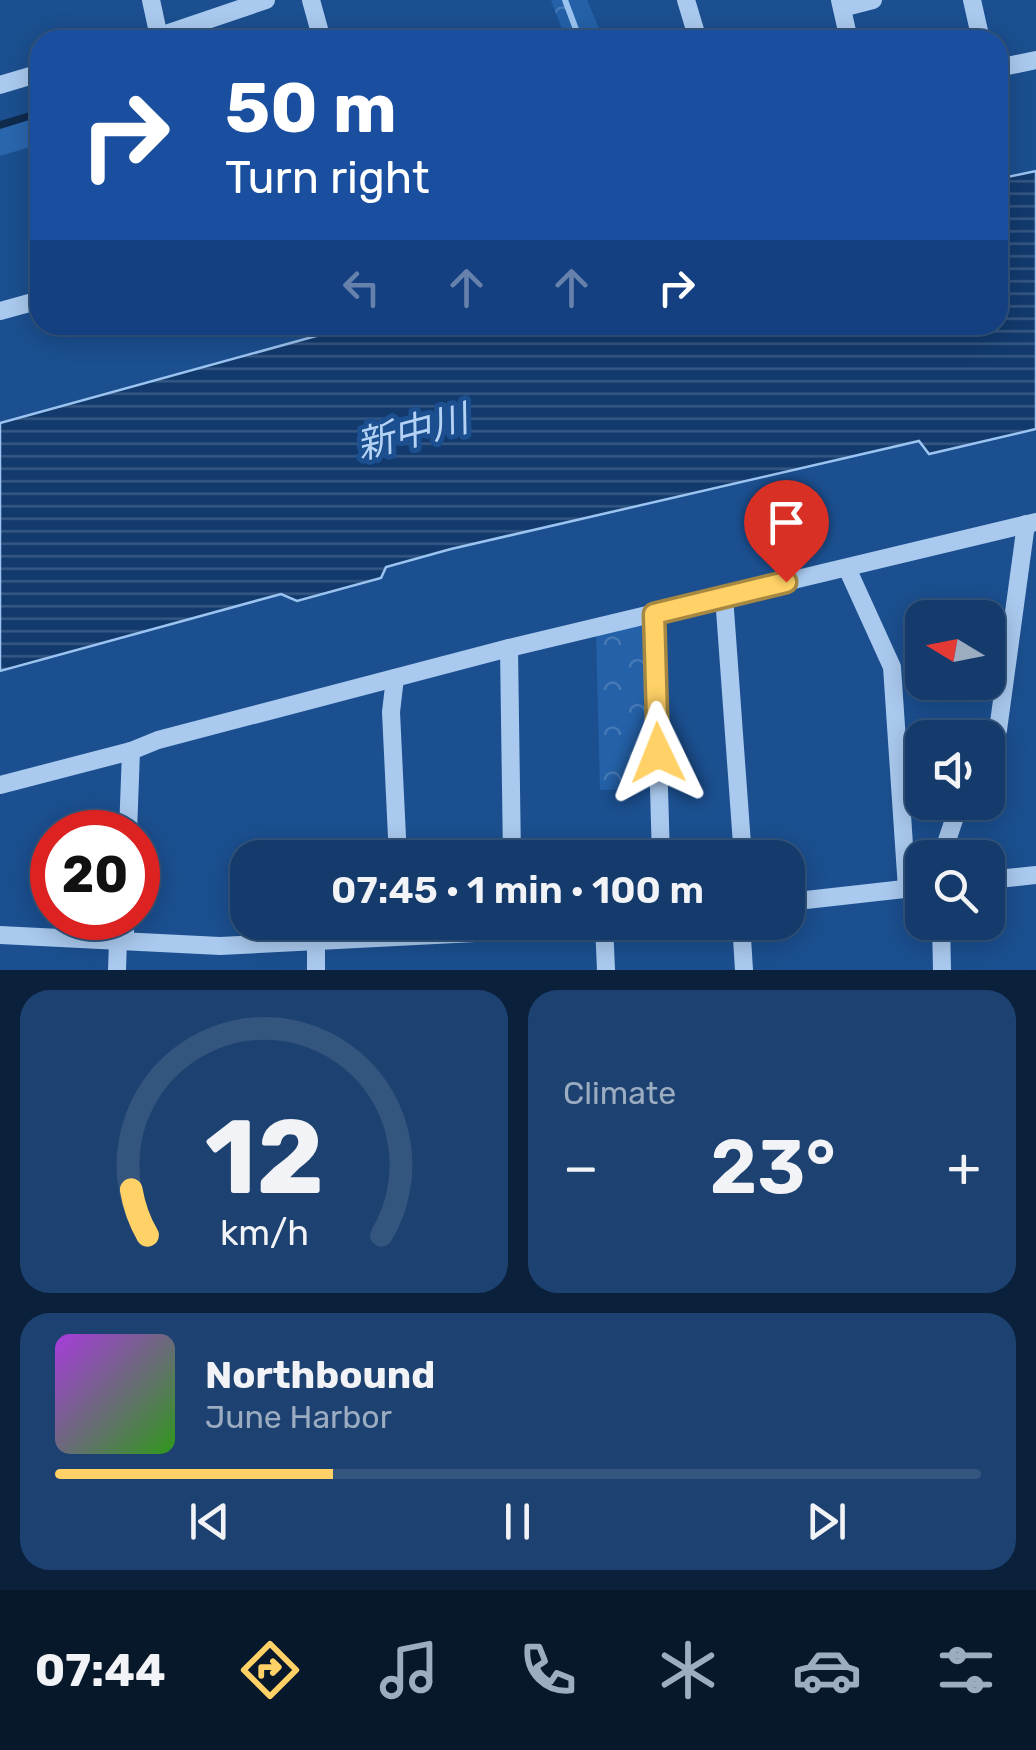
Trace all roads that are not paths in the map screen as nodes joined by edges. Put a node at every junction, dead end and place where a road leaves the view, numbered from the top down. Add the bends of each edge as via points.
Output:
1 (151, 0) edge
2 (266, 0) edge
3 (311, 0) edge
4 (686, 0) edge
5 (873, 0) edge
6 (972, 0) edge
7 (841, 4) edge
8 (152, 30) edge
9 (178, 30) edge
10 (319, 30) edge
11 (695, 30) edge
12 (847, 30) edge
13 (979, 30) edge
14 (1036, 60) edge
15 (1008, 66) edge
16 (30, 76) edge
17 (0, 85) edge
18 (30, 303) edge
19 (0, 311) edge
20 (1031, 523) edge
21 (847, 568) junction
22 (724, 596) junction
23 (654, 614) junction
24 (508, 648) junction
25 (395, 678) junction
26 (1000, 720) edge
27 (130, 751) junction
28 (0, 784) edge
29 (129, 810) edge
30 (397, 840) edge
31 (512, 840) edge
32 (661, 840) edge
33 (742, 840) edge
34 (910, 840) edge
35 (1036, 875) edge
36 (1005, 878) edge
37 (905, 889) edge
38 (805, 900) edge
39 (0, 936) edge
40 (330, 940) edge
41 (607, 940) edge
42 (743, 940) edge
43 (941, 940) edge
44 (121, 941) junction
45 (316, 942) junction
46 (117, 970) edge
47 (316, 970) edge
48 (606, 970) edge
49 (744, 970) edge
50 (942, 970) edge

1 - 8 street
2 - 9 street
3 - 10 street
4 - 11 street
5 - 7 street
6 - 13 street
7 - 12 street
14 - 15 street
16 - 17 street
18 - 19 street
20 - 21 street
20 - 26 street
21 - 22 street
21 - 34 street via 892,666
22 - 23 street
22 - 33 street
23 - 24 street
23 - 32 street
24 - 25 street
24 - 31 street
25 - 27 street
25 - 30 street
27 - 28 street
27 - 29 street
35 - 36 street
37 - 38 street
39 - 44 street
40 - 45 street
41 - 48 street
42 - 49 street
43 - 50 street
44 - 45 street
44 - 46 street
45 - 47 street

